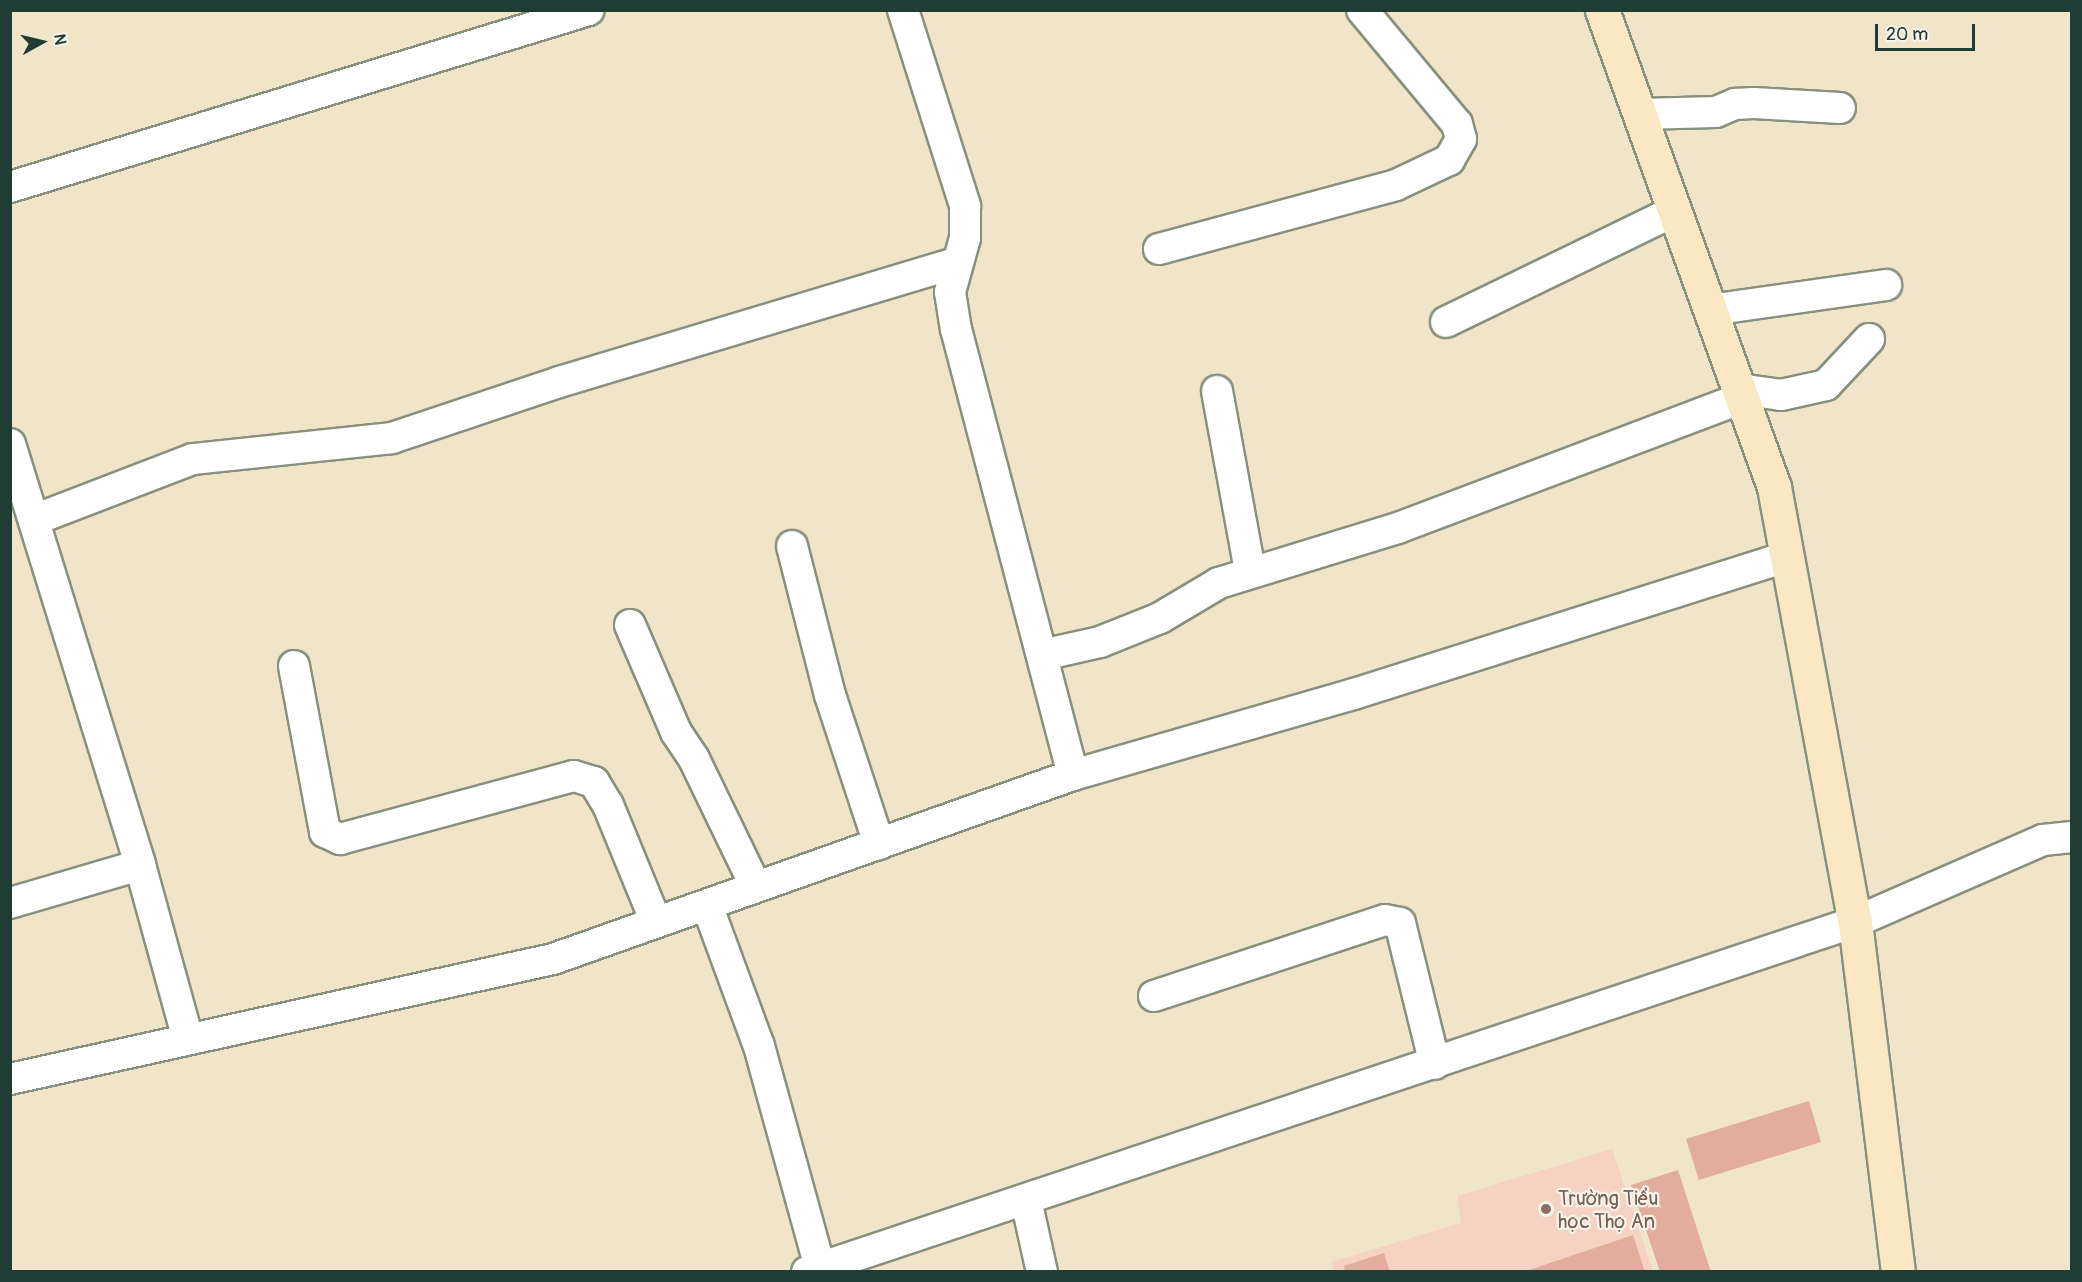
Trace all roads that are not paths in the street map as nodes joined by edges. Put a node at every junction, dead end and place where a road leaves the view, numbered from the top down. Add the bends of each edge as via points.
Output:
1 (589, 10) edge
2 (903, 10) edge
3 (1362, 10) edge
4 (1602, 10) edge
5 (1840, 108) dead end
6 (1640, 114) junction
7 (10, 187) edge
8 (1674, 211) junction
9 (1159, 249) dead end
10 (956, 263) junction
11 (1886, 285) dead end
12 (1710, 310) junction
13 (1446, 322) dead end
14 (1869, 339) dead end
15 (1217, 391) dead end
16 (1740, 393) junction
17 (10, 444) edge
18 (34, 520) junction
19 (792, 546) dead end
20 (1787, 557) junction
21 (1250, 571) junction
22 (630, 625) dead end
23 (1042, 654) junction
24 (294, 666) dead end
25 (1073, 775) junction
26 (2072, 837) edge
27 (879, 844) junction
28 (140, 866) junction
29 (756, 887) junction
30 (10, 903) edge
31 (707, 905) junction
32 (657, 922) junction
33 (1855, 922) junction
34 (1154, 996) dead end
35 (188, 1039) junction
36 (1435, 1064) junction
37 (10, 1079) edge
38 (1026, 1200) junction
39 (814, 1269) edge
40 (1042, 1272) edge
41 (1898, 1272) edge

1 - 7 street
2 - 10 street via 965,206 965,238
3 - 9 street via 1457,124 1461,139 1449,160 1396,185
4 - 6 street
5 - 6 street via 1754,103 1735,104 1716,112
6 - 8 street
8 - 12 street
8 - 13 street
10 - 18 street via 559,382 392,438 193,459
10 - 23 street via 950,292 956,329
11 - 12 street
12 - 16 street
14 - 16 street via 1826,385 1781,395
15 - 21 street
16 - 20 street via 1774,487
16 - 21 street via 1398,528
17 - 18 street
18 - 28 street
19 - 27 street via 830,695
20 - 25 street via 1354,694
20 - 33 street
21 - 23 street via 1219,583 1160,618 1100,642
22 - 29 street via 676,732 694,759
23 - 25 street
24 - 32 street via 325,832 340,838 574,776 594,782 608,806
25 - 27 street
26 - 33 street via 2043,840
27 - 29 street
28 - 30 street
28 - 35 street
29 - 31 street
31 - 32 street
31 - 39 street via 759,1046
32 - 35 street via 522,968
33 - 36 street
33 - 41 street
34 - 36 street via 1385,920 1400,923
35 - 37 street
36 - 38 street
38 - 39 street
38 - 40 street

